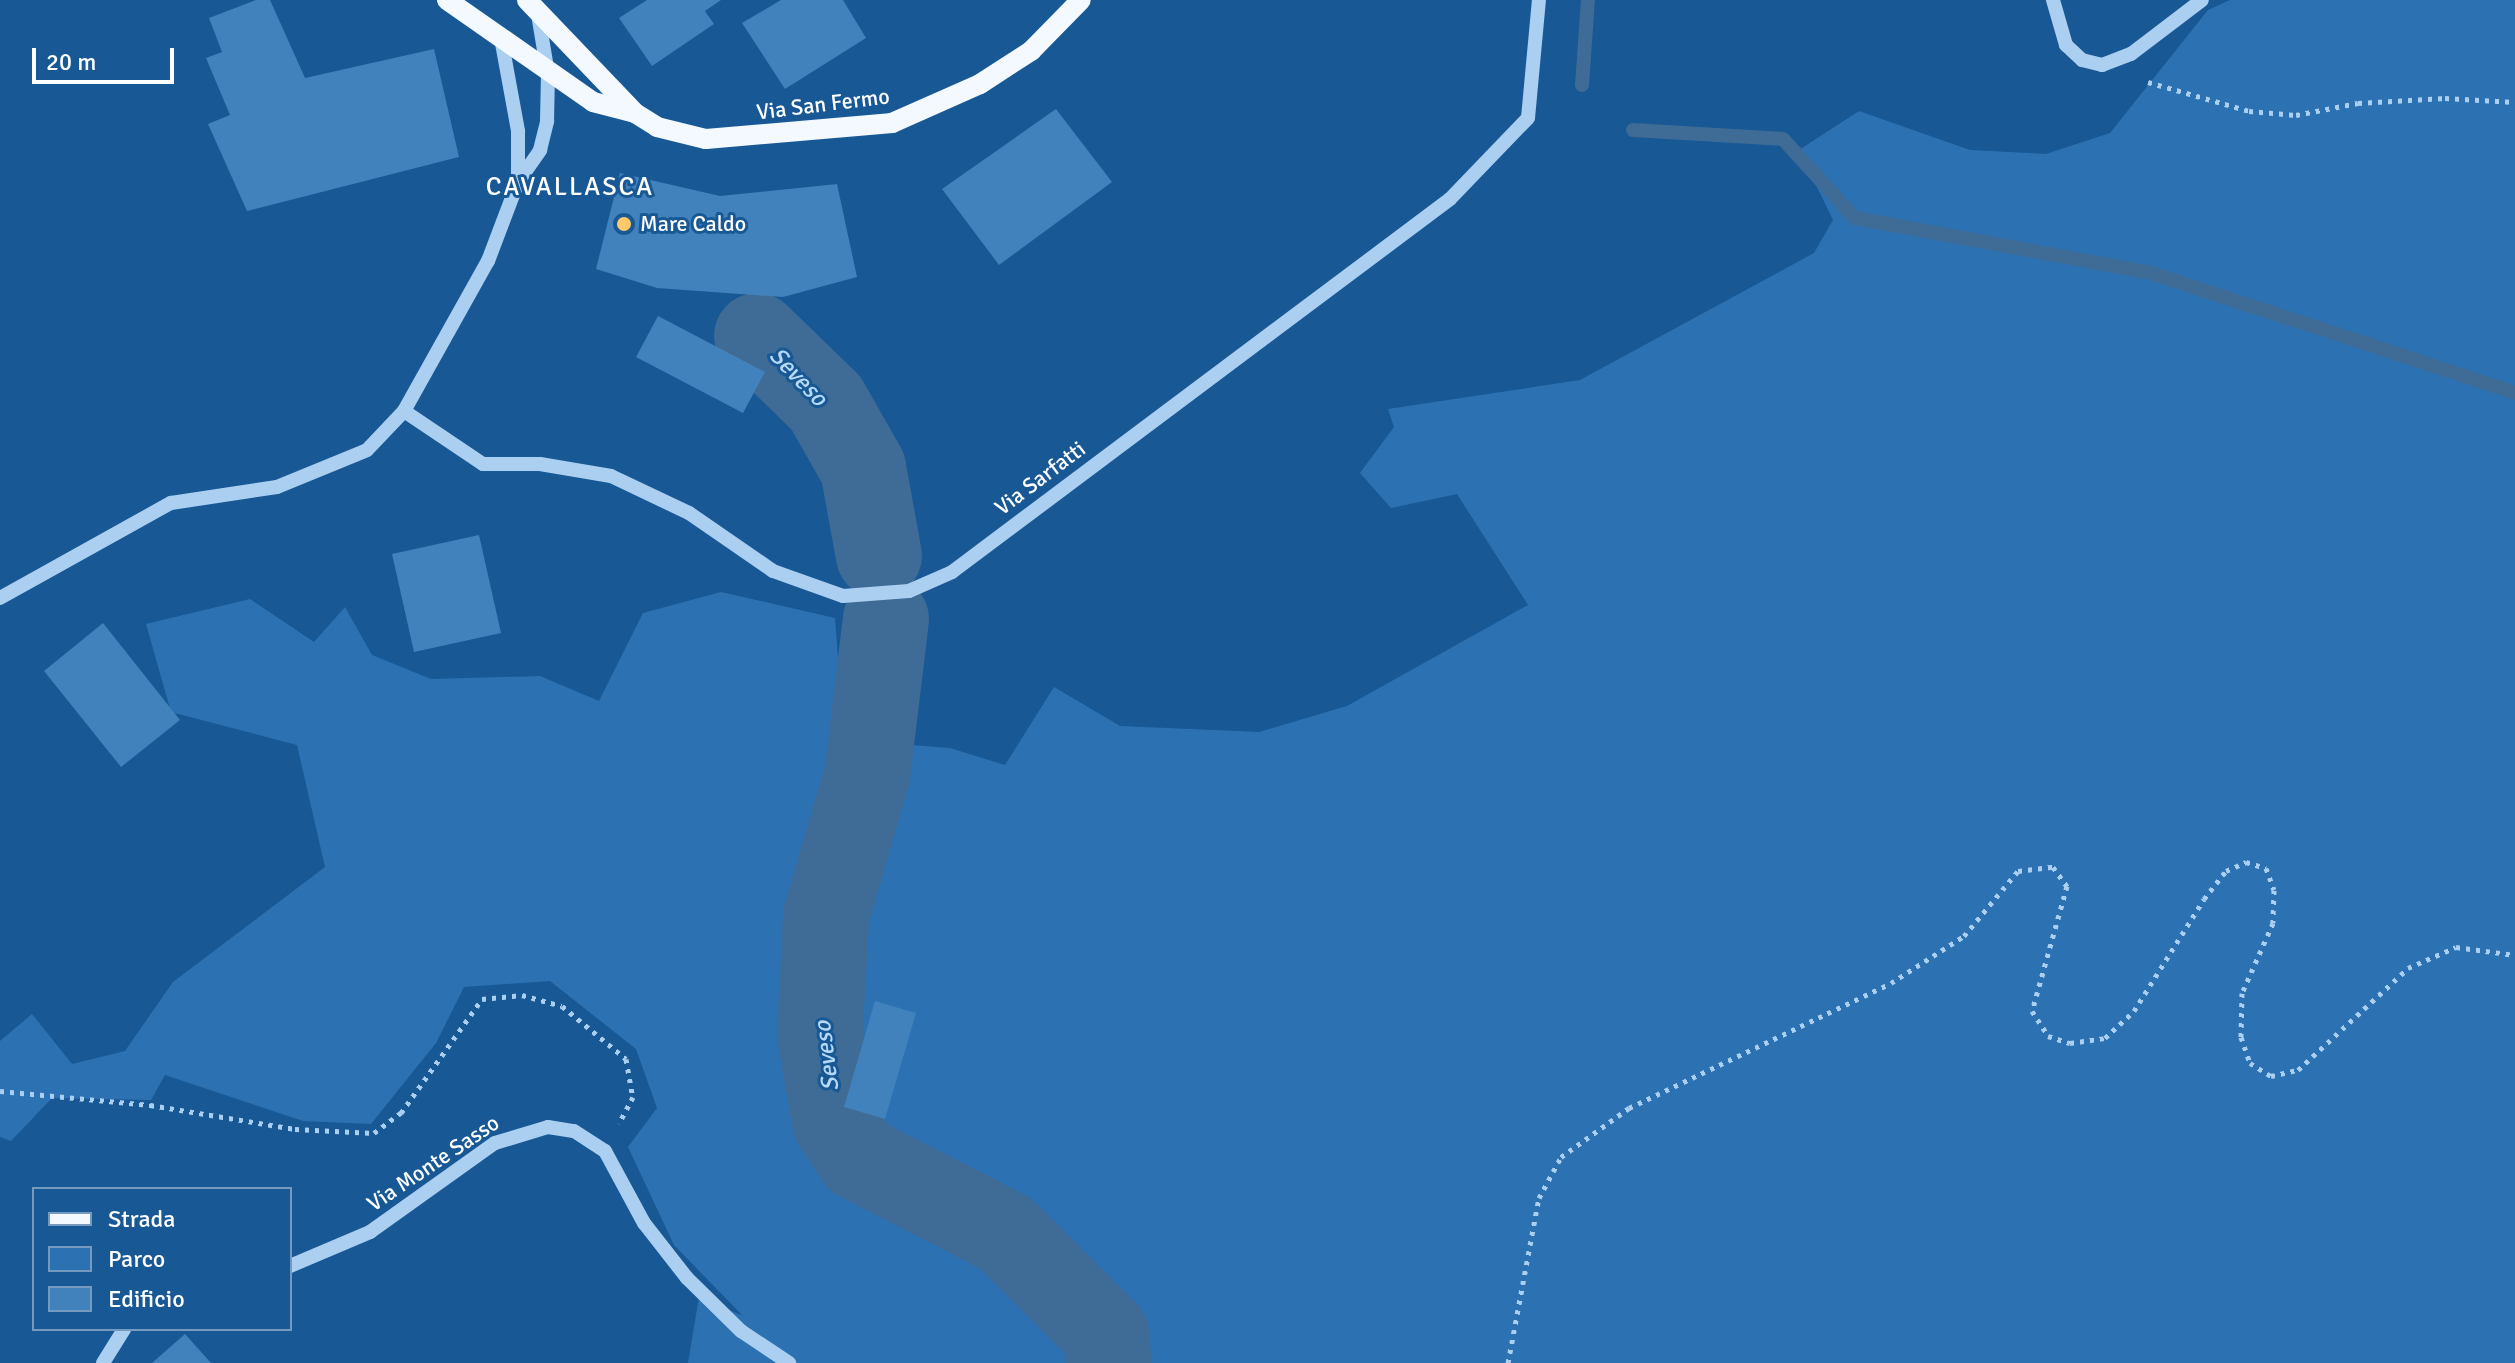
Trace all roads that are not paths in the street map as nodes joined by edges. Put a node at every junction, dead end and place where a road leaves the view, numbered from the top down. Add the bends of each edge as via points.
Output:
1 (447, 0) edge
2 (1081, 0) edge
3 (1539, 0) edge
4 (2053, 0) edge
5 (2202, 0) edge
6 (532, 6) edge
7 (501, 38) junction
8 (548, 74) junction
9 (635, 113) junction
10 (518, 182) junction
11 (404, 411) junction
12 (0, 598) edge
13 (292, 1265) edge
14 (123, 1331) edge
15 (103, 1363) edge
16 (789, 1363) edge

1 - 7 main road
2 - 9 main road, Via San Fermo via 1031,51 980,84 892,123 706,139 657,127
3 - 11 street, Via Sarfatti via 1528,118 1450,199 952,572 909,591 843,596 773,571 689,513 611,476 540,464 483,464
4 - 5 street via 2066,45 2082,60 2102,65 2131,54
6 - 8 street
6 - 9 main road
7 - 8 main road
7 - 10 street via 518,131
8 - 9 main road via 593,102
8 - 10 street via 544,135
10 - 11 street via 488,261
11 - 12 street via 367,450 277,487 171,503
13 - 16 street, Via Monte Sasso via 370,1232 495,1143 522,1131 574,1131 605,1151 644,1223 687,1278 741,1331
14 - 15 street

